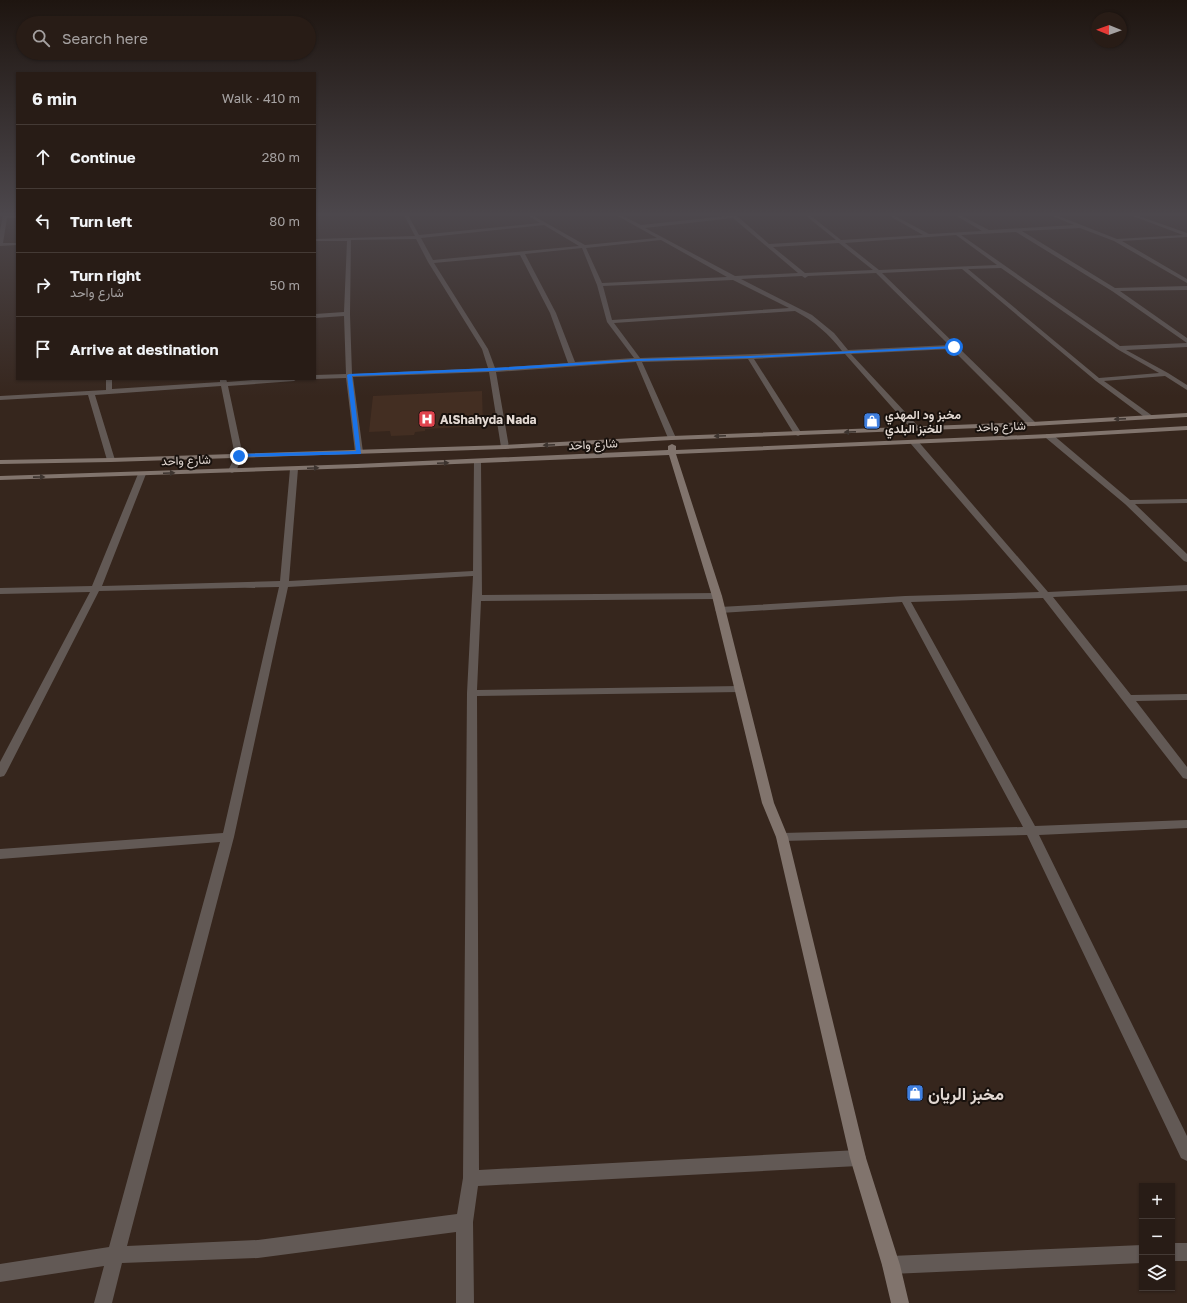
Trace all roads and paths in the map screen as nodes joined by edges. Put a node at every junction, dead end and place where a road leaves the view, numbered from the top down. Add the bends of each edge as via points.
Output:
1 (348, 276) edge
2 (440, 276) edge
3 (534, 276) edge
4 (596, 276) edge
5 (805, 276) edge
6 (882, 276) edge
7 (972, 276) edge
8 (1018, 276) edge
9 (1091, 276) edge
10 (1178, 276) edge
11 (732, 277) junction
12 (1187, 281) edge
13 (600, 285) junction
14 (1187, 288) edge
15 (1114, 290) junction
16 (798, 309) junction
17 (347, 314) junction
18 (316, 316) edge
19 (610, 322) junction
20 (1187, 341) edge
21 (1187, 345) edge
22 (954, 347) junction
23 (1119, 348) junction
24 (846, 352) junction
25 (750, 357) junction
26 (638, 360) junction
27 (572, 364) junction
28 (492, 370) junction
29 (1166, 374) junction
30 (349, 375) junction
31 (316, 378) edge
32 (109, 380) edge
33 (270, 380) edge
34 (1098, 380) junction
35 (223, 382) edge
36 (1187, 388) edge
37 (109, 392) junction
38 (91, 393) junction
39 (0, 398) edge
40 (1187, 415) edge
41 (1150, 417) junction
42 (1032, 424) junction
43 (1187, 428) edge
44 (916, 429) junction
45 (798, 434) junction
46 (1049, 436) junction
47 (672, 438) junction
48 (914, 442) junction
49 (505, 447) junction
50 (359, 452) junction
51 (672, 452) junction
52 (239, 456) junction
53 (111, 460) junction
54 (477, 461) junction
55 (0, 462) edge
56 (294, 469) junction
57 (232, 471) junction
58 (142, 474) junction
59 (0, 478) edge
60 (1187, 501) edge
61 (1128, 502) junction
62 (1187, 559) edge
63 (478, 573) junction
64 (284, 584) junction
65 (96, 588) junction
66 (1187, 588) edge
67 (0, 591) edge
68 (1046, 595) junction
69 (717, 596) junction
70 (477, 598) junction
71 (905, 599) junction
72 (720, 610) junction
73 (740, 690) junction
74 (472, 693) junction
75 (1187, 697) edge
76 (1128, 698) junction
77 (0, 773) edge
78 (1187, 776) edge
79 (1187, 824) edge
80 (1031, 831) junction
81 (228, 837) junction
82 (782, 837) junction
83 (0, 854) edge
84 (1187, 1153) edge
85 (858, 1158) junction
86 (471, 1178) junction
87 (464, 1222) junction
88 (1175, 1252) edge
89 (1187, 1252) edge
90 (1139, 1254) edge
91 (116, 1255) junction
92 (891, 1265) junction
93 (0, 1273) edge
94 (103, 1303) edge
95 (464, 1303) edge
96 (900, 1303) edge

1 - 17 street
2 - 28 street via 485,349
3 - 27 street via 553,313
4 - 13 street
5 - 11 street
6 - 22 street
7 - 34 street
8 - 23 street
9 - 15 street
10 - 12 street
11 - 13 street
11 - 16 street
13 - 19 street
14 - 15 street
15 - 20 street
16 - 19 street
16 - 24 street via 821,323
17 - 18 street
17 - 30 street
19 - 26 street
21 - 23 street
22 - 24 street
22 - 42 street
23 - 29 street
24 - 25 street
24 - 44 street
25 - 26 street
25 - 45 street
26 - 27 street
26 - 47 street
27 - 28 street
28 - 30 street
28 - 49 street
29 - 34 street
29 - 36 street
30 - 31 street
30 - 50 street
32 - 37 street
33 - 35 street
34 - 41 street
35 - 37 street
35 - 52 street
37 - 38 street
38 - 39 street
38 - 53 street
40 - 41 street, شارع واحد
41 -> 42 street, شارع واحد
42 - 44 street, شارع واحد
43 - 46 street, شارع واحد
44 -> 45 street, شارع واحد
45 -> 47 street, شارع واحد
46 - 48 street, شارع واحد
46 - 61 street
47 -> 49 street, شارع واحد
47 - 51 street
48 - 51 street, شارع واحد
48 - 68 street
49 - 50 street, شارع واحد
50 - 52 street, شارع واحد
51 - 54 street, شارع واحد
51 - 69 street
52 - 53 street, شارع واحد
52 - 57 street
53 - 55 street, شارع واحد
56 -> 54 street, شارع واحد
54 - 63 street
56 - 57 street, شارع واحد
56 - 64 street
58 -> 57 street, شارع واحد
59 -> 58 street, شارع واحد
58 - 65 street
60 - 61 street
61 - 62 street
63 - 64 street
63 - 70 street
64 - 65 street
64 - 81 street
65 - 67 street
65 - 77 street
66 - 68 street
68 - 71 street
68 - 76 street
69 - 70 street
69 - 72 street
70 - 74 street
71 - 72 street
71 - 80 street
72 - 73 street
73 - 74 street
73 - 82 street via 768,803
74 - 86 street
75 - 76 street
76 - 78 street
79 - 80 street
80 - 82 street
80 - 84 street
81 - 83 street
81 - 91 street
82 - 85 street
85 - 86 street
85 - 92 street
86 - 87 street
87 - 91 street via 258,1249
87 - 95 street
88 - 89 street
90 - 92 street
91 - 93 street
91 - 94 street
92 - 96 street

